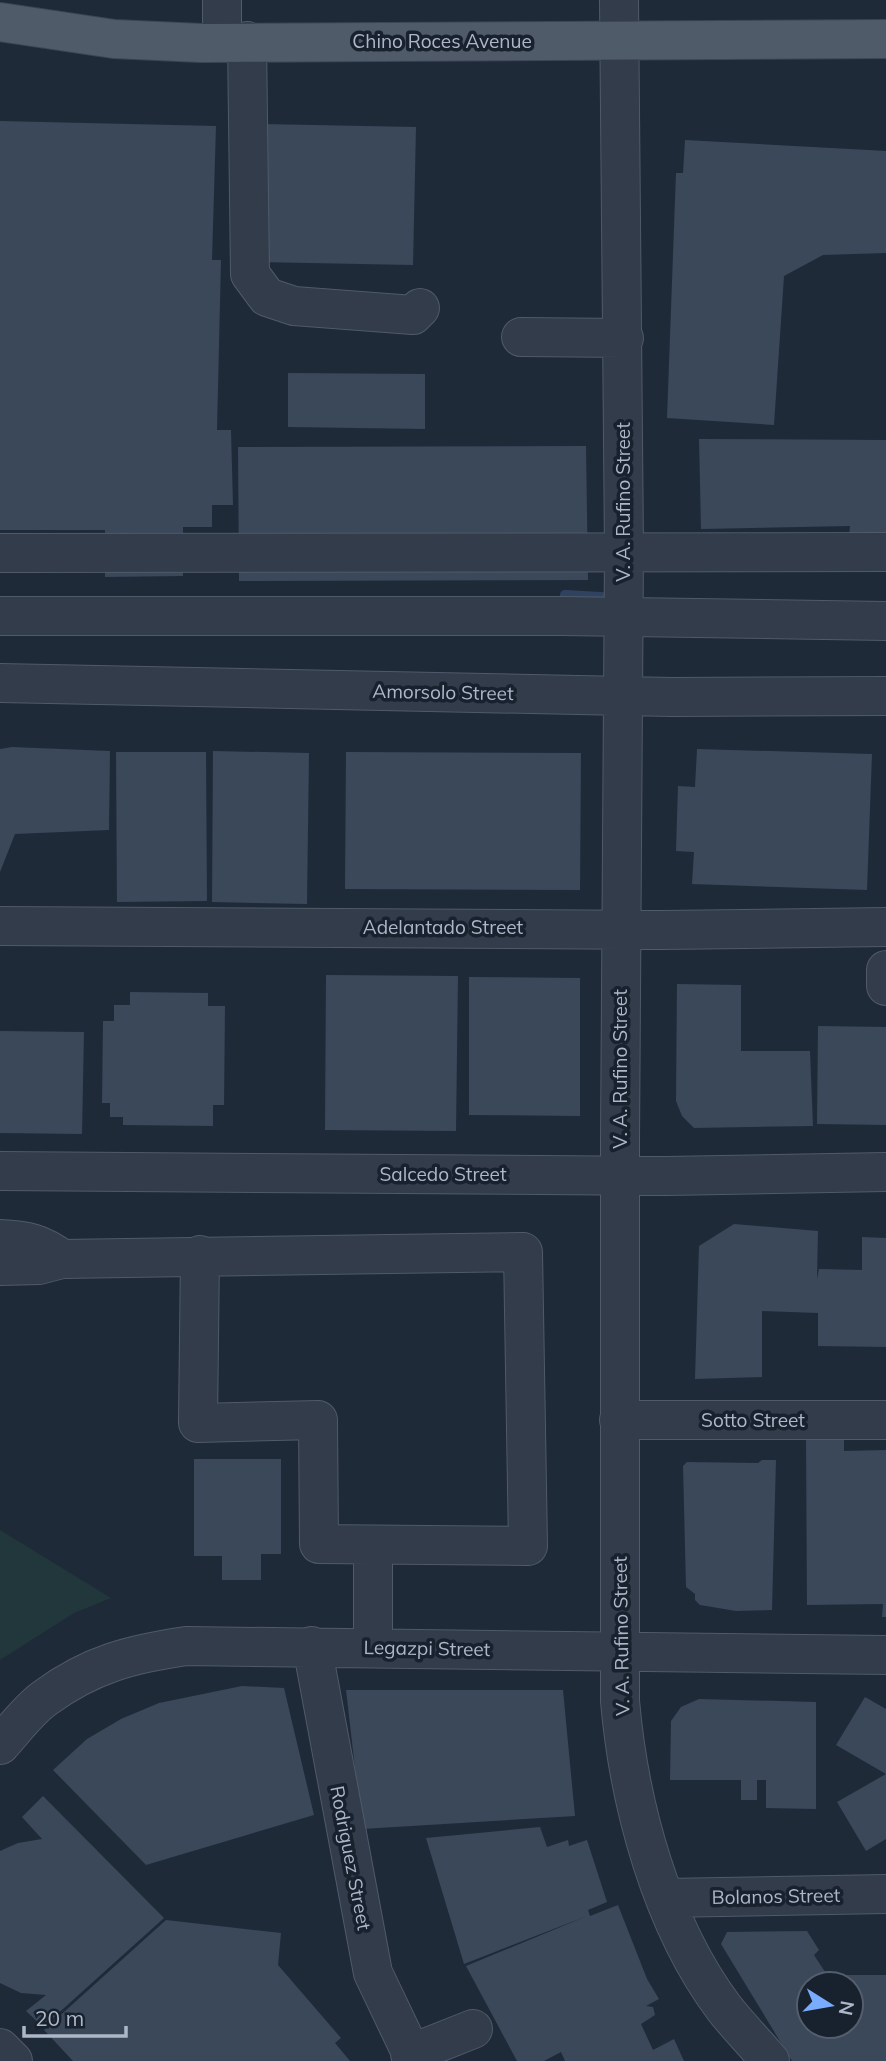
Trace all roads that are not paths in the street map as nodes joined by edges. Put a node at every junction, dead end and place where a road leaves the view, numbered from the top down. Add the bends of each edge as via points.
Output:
1 (222, 0) edge
2 (619, 0) edge
3 (0, 22) edge
4 (619, 39) junction
5 (886, 39) edge
6 (234, 42) junction
7 (420, 308) dead end
8 (522, 337) dead end
9 (624, 338) junction
10 (624, 550) junction
11 (886, 552) edge
12 (0, 553) edge
13 (0, 616) edge
14 (624, 618) junction
15 (886, 621) edge
16 (0, 683) edge
17 (622, 695) junction
18 (886, 696) edge
19 (0, 926) edge
20 (886, 927) edge
21 (621, 929) junction
22 (886, 970) edge
23 (886, 986) edge
24 (0, 1171) edge
25 (886, 1172) edge
26 (620, 1175) junction
27 (0, 1239) edge
28 (200, 1255) junction
29 (62, 1259) junction
30 (0, 1266) edge
31 (619, 1420) junction
32 (886, 1420) edge
33 (373, 1545) junction
34 (312, 1646) junction
35 (373, 1646) junction
36 (619, 1651) junction
37 (886, 1655) edge
38 (0, 1745) edge
39 (886, 1894) edge
40 (666, 1898) junction
41 (473, 2029) dead end
42 (0, 2048) edge
43 (412, 2058) edge
44 (13, 2061) edge
45 (770, 2061) edge

1 - 6 street
2 - 4 street, V. A. Rufino Street
3 - 6 main road, Chino Roces Avenue via 114,39
4 - 5 main road, Chino Roces Avenue
4 - 6 main road, Chino Roces Avenue
4 - 9 street, V. A. Rufino Street
6 - 7 street via 250,274 267,297 294,306 413,315
8 - 9 street
9 - 10 street, V. A. Rufino Street
10 - 11 street
10 - 12 street
10 - 14 street, V. A. Rufino Street
13 - 14 street
14 - 15 street
14 - 17 street, V. A. Rufino Street
16 - 17 street, Amorsolo Street
17 - 18 street, Amorsolo Street
17 - 21 street, V. A. Rufino Street
19 - 21 street, Adelantado Street
20 - 21 street, Adelantado Street
21 - 26 street, V. A. Rufino Street
22 - 23 street
24 - 26 street, Salcedo Street
25 - 26 street, Salcedo Street
26 - 31 street, V. A. Rufino Street
27 - 29 street via 29,1240
28 - 29 street
28 - 33 street via 198,1423 318,1420 319,1544
28 - 33 street via 523,1252 528,1546
29 - 30 street
31 - 32 street, Sotto Street
31 - 36 street, V. A. Rufino Street
33 - 35 street
34 - 35 street, Legazpi Street
34 - 38 street, Legazpi Street via 186,1646 143,1651 89,1670 43,1699
34 - 43 street, Rodriguez Street via 373,1973
35 - 36 street, Legazpi Street
36 - 37 street, Legazpi Street
36 - 40 street, V. A. Rufino Street via 626,1761
39 - 40 street, Bolanos Street
40 - 45 street, V. A. Rufino Street via 689,1950 724,2007
41 - 43 street
42 - 44 street

